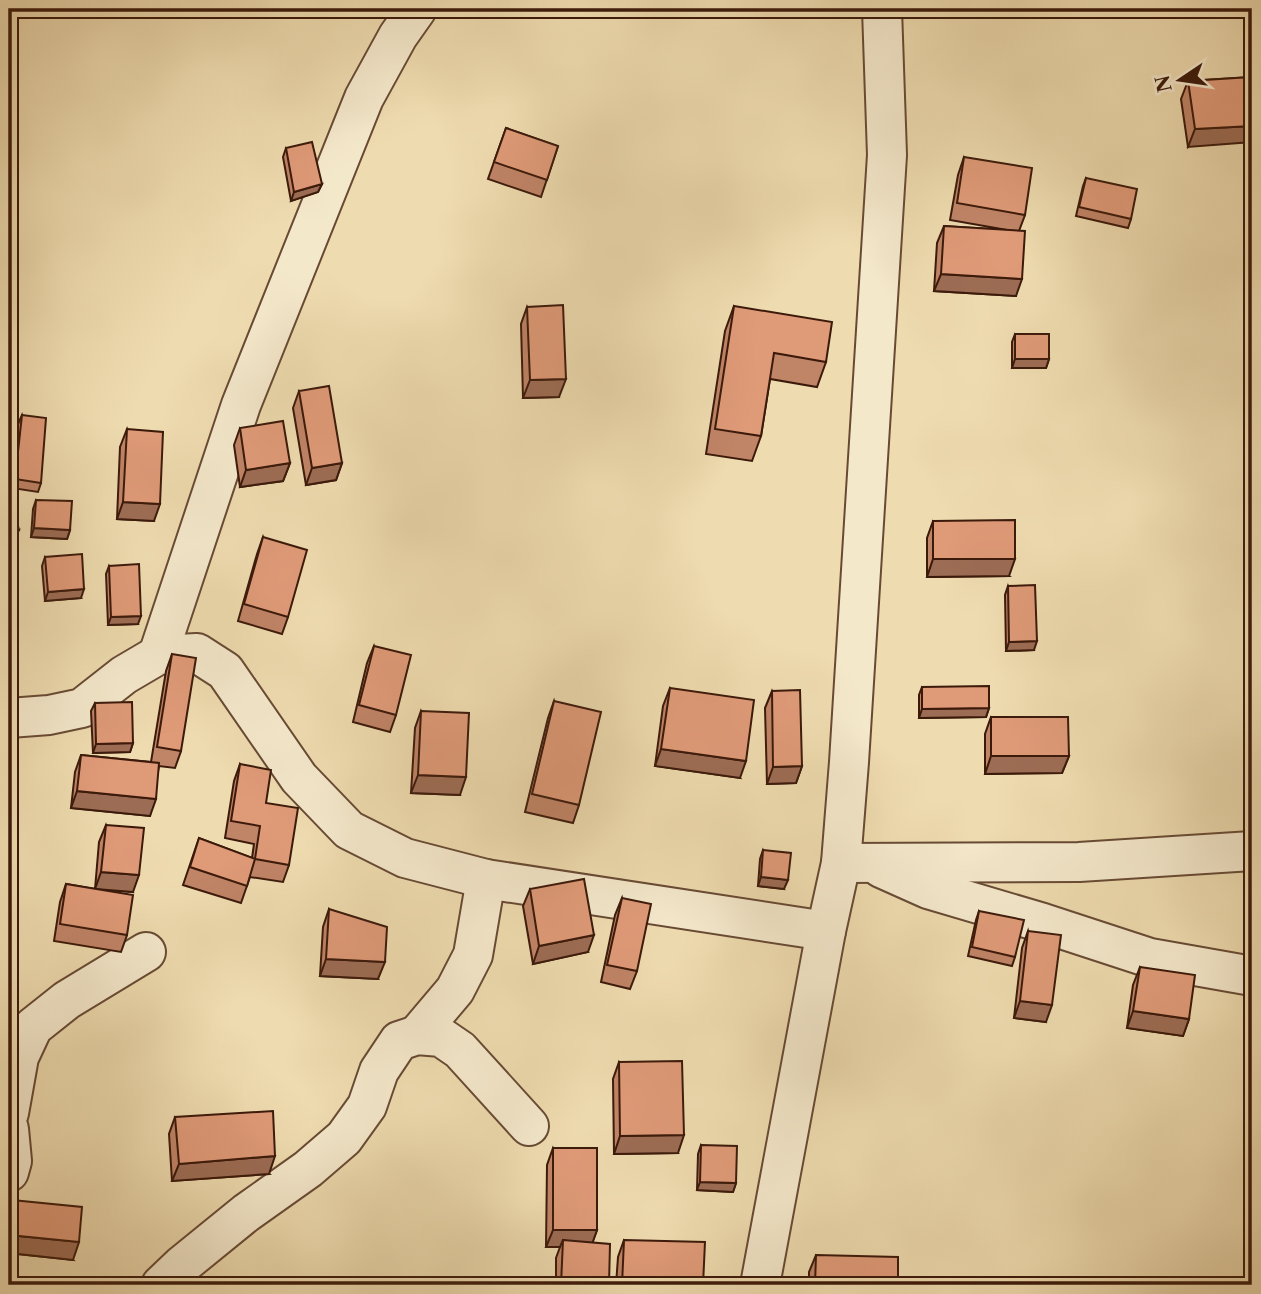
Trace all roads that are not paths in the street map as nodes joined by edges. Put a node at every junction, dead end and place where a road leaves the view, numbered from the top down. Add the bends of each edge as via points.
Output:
1 (417, 9) edge
2 (882, 9) edge
3 (158, 655) junction
4 (9, 718) edge
5 (1252, 850) edge
6 (855, 863) junction
7 (485, 879) junction
8 (826, 931) junction
9 (146, 952) dead end
10 (1252, 976) edge
11 (417, 1035) junction
12 (9, 1113) edge
13 (529, 1126) dead end
14 (9, 1129) edge
15 (9, 1172) edge
16 (160, 1285) edge
17 (760, 1285) edge

1 - 3 street via 364,98 241,405
2 - 6 street via 887,155 849,762
3 - 4 street via 124,674 82,708
3 - 7 street via 197,653 225,671 299,778 349,830 405,858
5 - 6 street via 1079,862
6 - 8 street
6 - 10 street via 1150,958
7 - 8 street
7 - 11 street via 473,955 455,990
8 - 17 street
9 - 12 street via 67,1000 33,1027 19,1057
11 - 13 street via 441,1037 460,1050
11 - 16 street via 399,1041 379,1071 367,1106 344,1138
14 - 15 street

